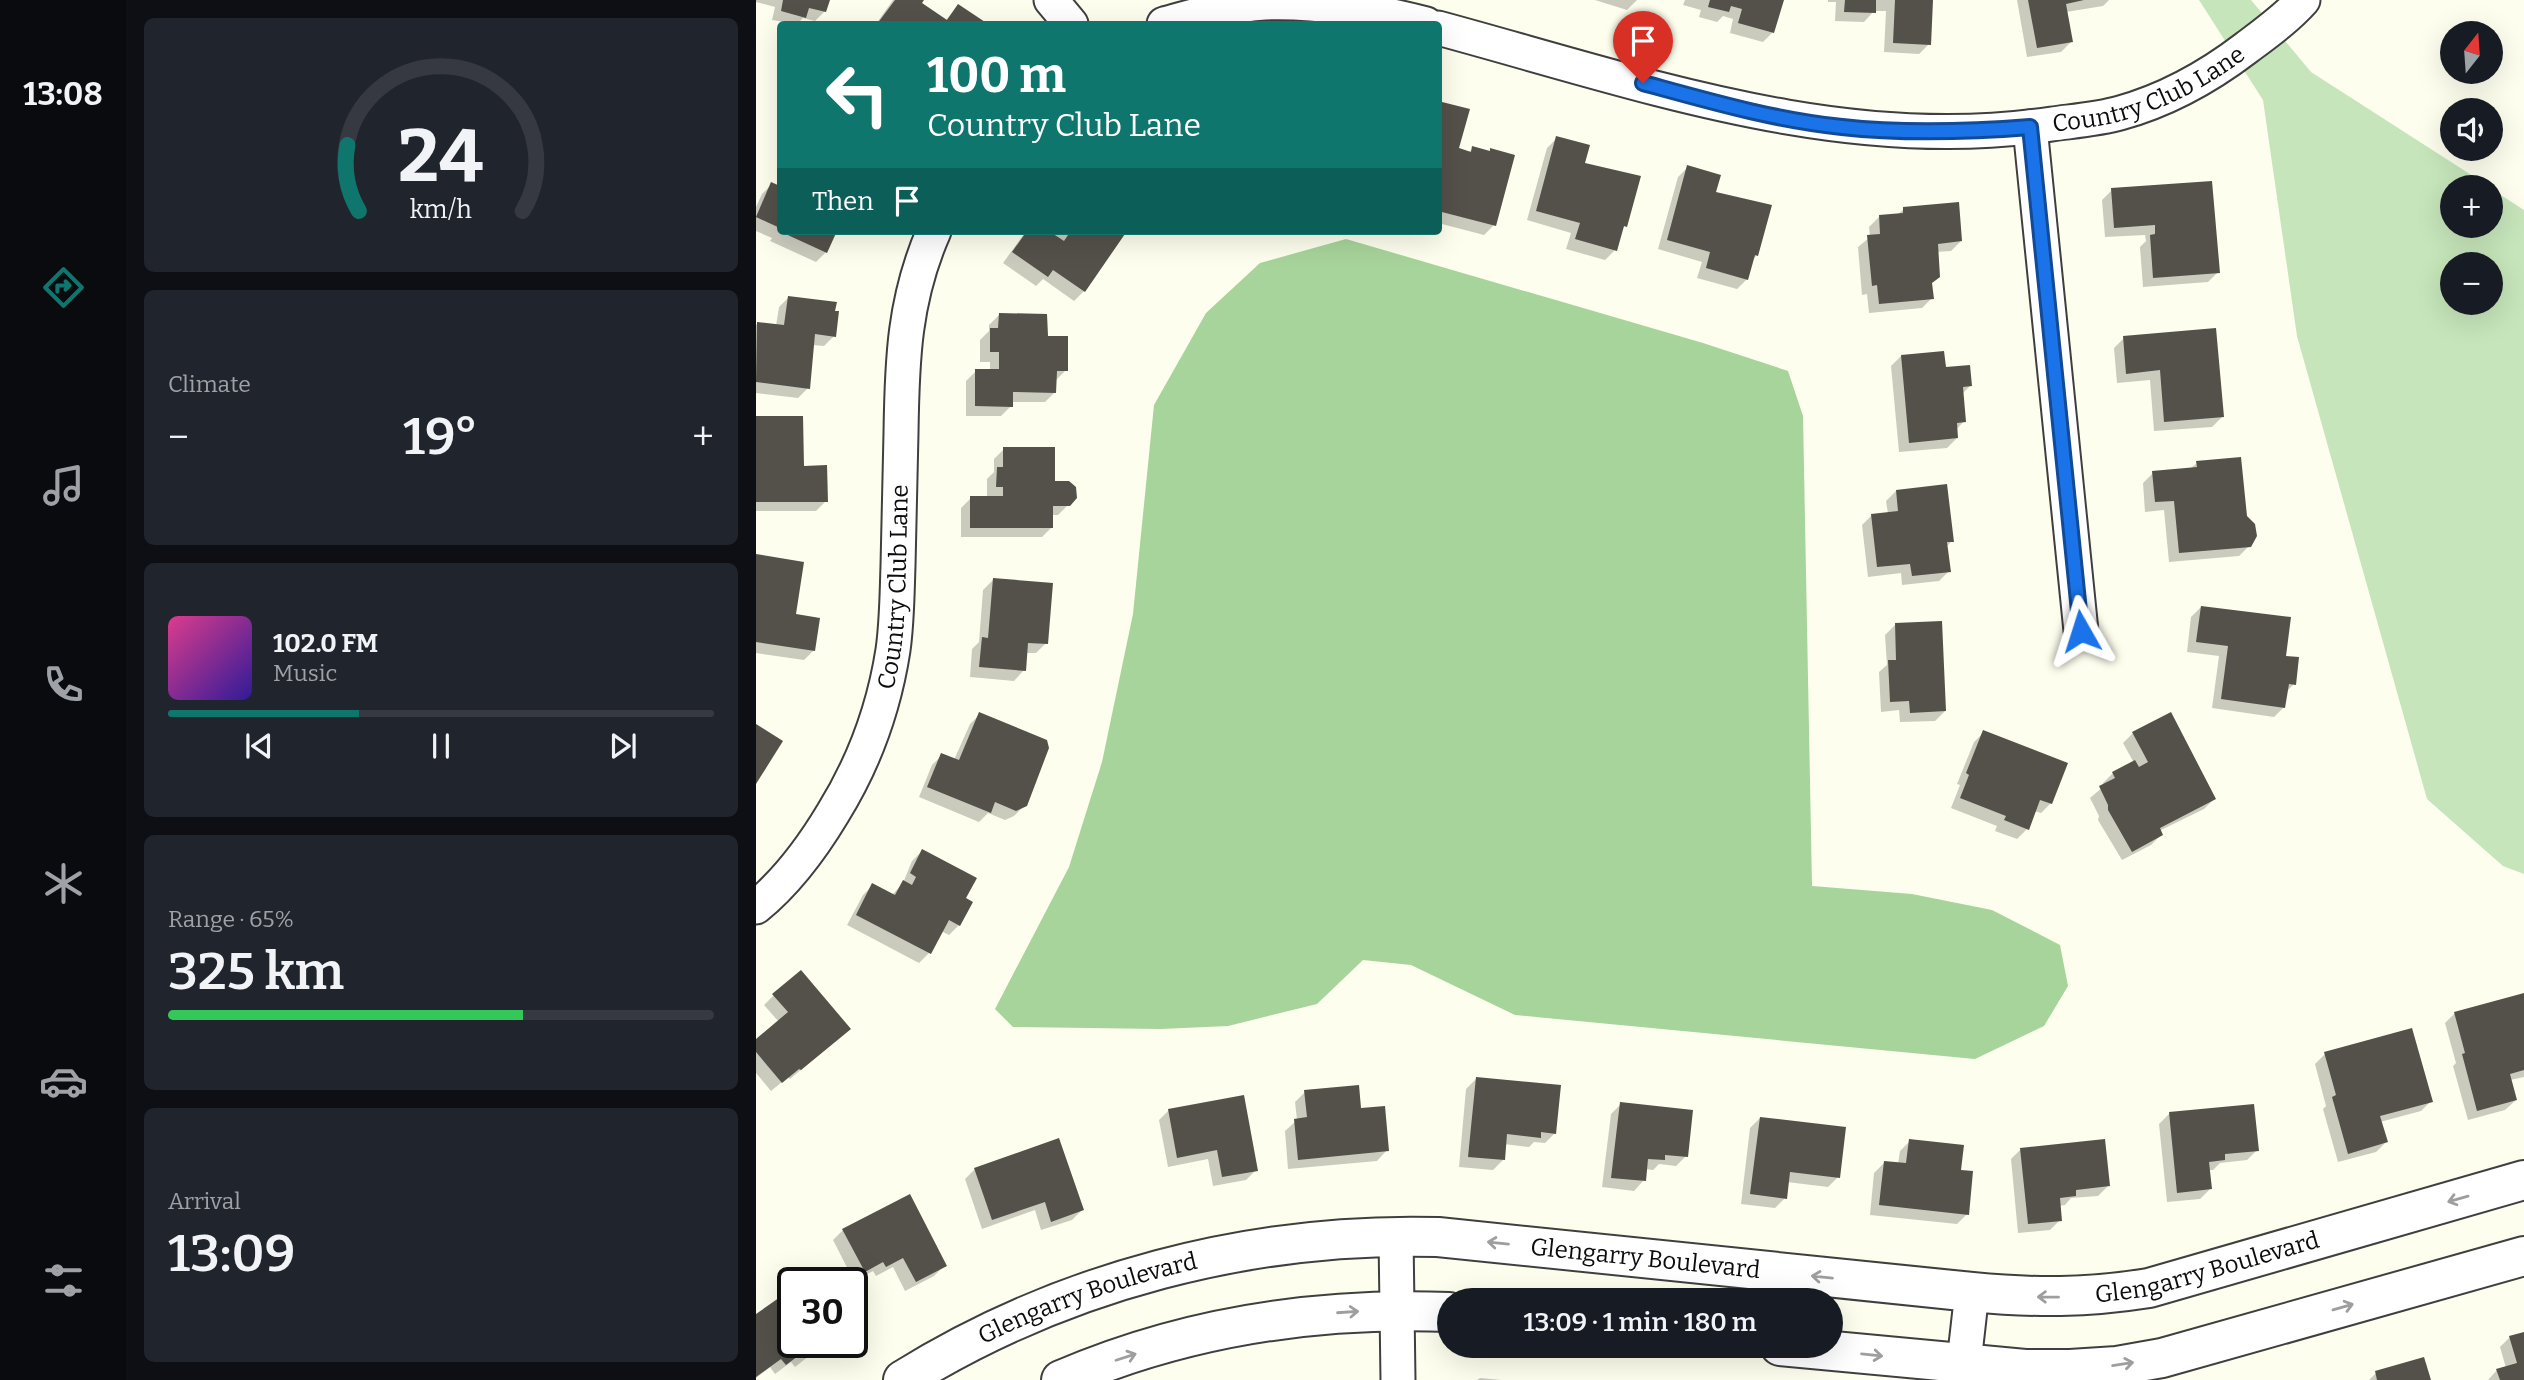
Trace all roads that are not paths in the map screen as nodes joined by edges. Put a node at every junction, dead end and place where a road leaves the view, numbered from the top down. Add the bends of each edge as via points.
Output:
1 (1051, 0) edge
2 (2303, 0) edge
3 (1068, 21) edge
4 (1175, 21) edge
5 (1411, 21) edge
6 (1442, 29) edge
7 (2030, 127) junction
8 (932, 235) edge
9 (2081, 631) dead end
10 (756, 907) edge
11 (2524, 1180) edge
12 (1396, 1236) junction
13 (2524, 1256) edge
14 (1972, 1292) junction
15 (1396, 1310) junction
16 (1437, 1312) edge
17 (1843, 1355) edge
18 (1963, 1373) edge
19 (903, 1380) edge
20 (1062, 1380) edge
21 (1398, 1380) edge

1 - 3 street
2 - 7 street, Country Club Lane via 2215,72 2168,96 2119,114
4 - 5 street via 1265,3 1367,12
6 - 7 street, Country Club Lane via 1745,111 1841,127 1913,132
7 - 9 street
8 - 10 street, Country Club Lane via 914,285 902,355 897,614 887,687 850,785 817,840
11 -> 14 street, Glengarry Boulevard via 2149,1288 2066,1297
14 -> 12 street, Glengarry Boulevard
12 - 15 street
12 - 19 street, Glengarry Boulevard via 1268,1247 1105,1285 953,1351
18 -> 13 street via 2070,1370 2162,1358
14 - 18 street
15 - 16 street
20 -> 15 street via 1232,1326
15 - 21 street
17 -> 18 street

